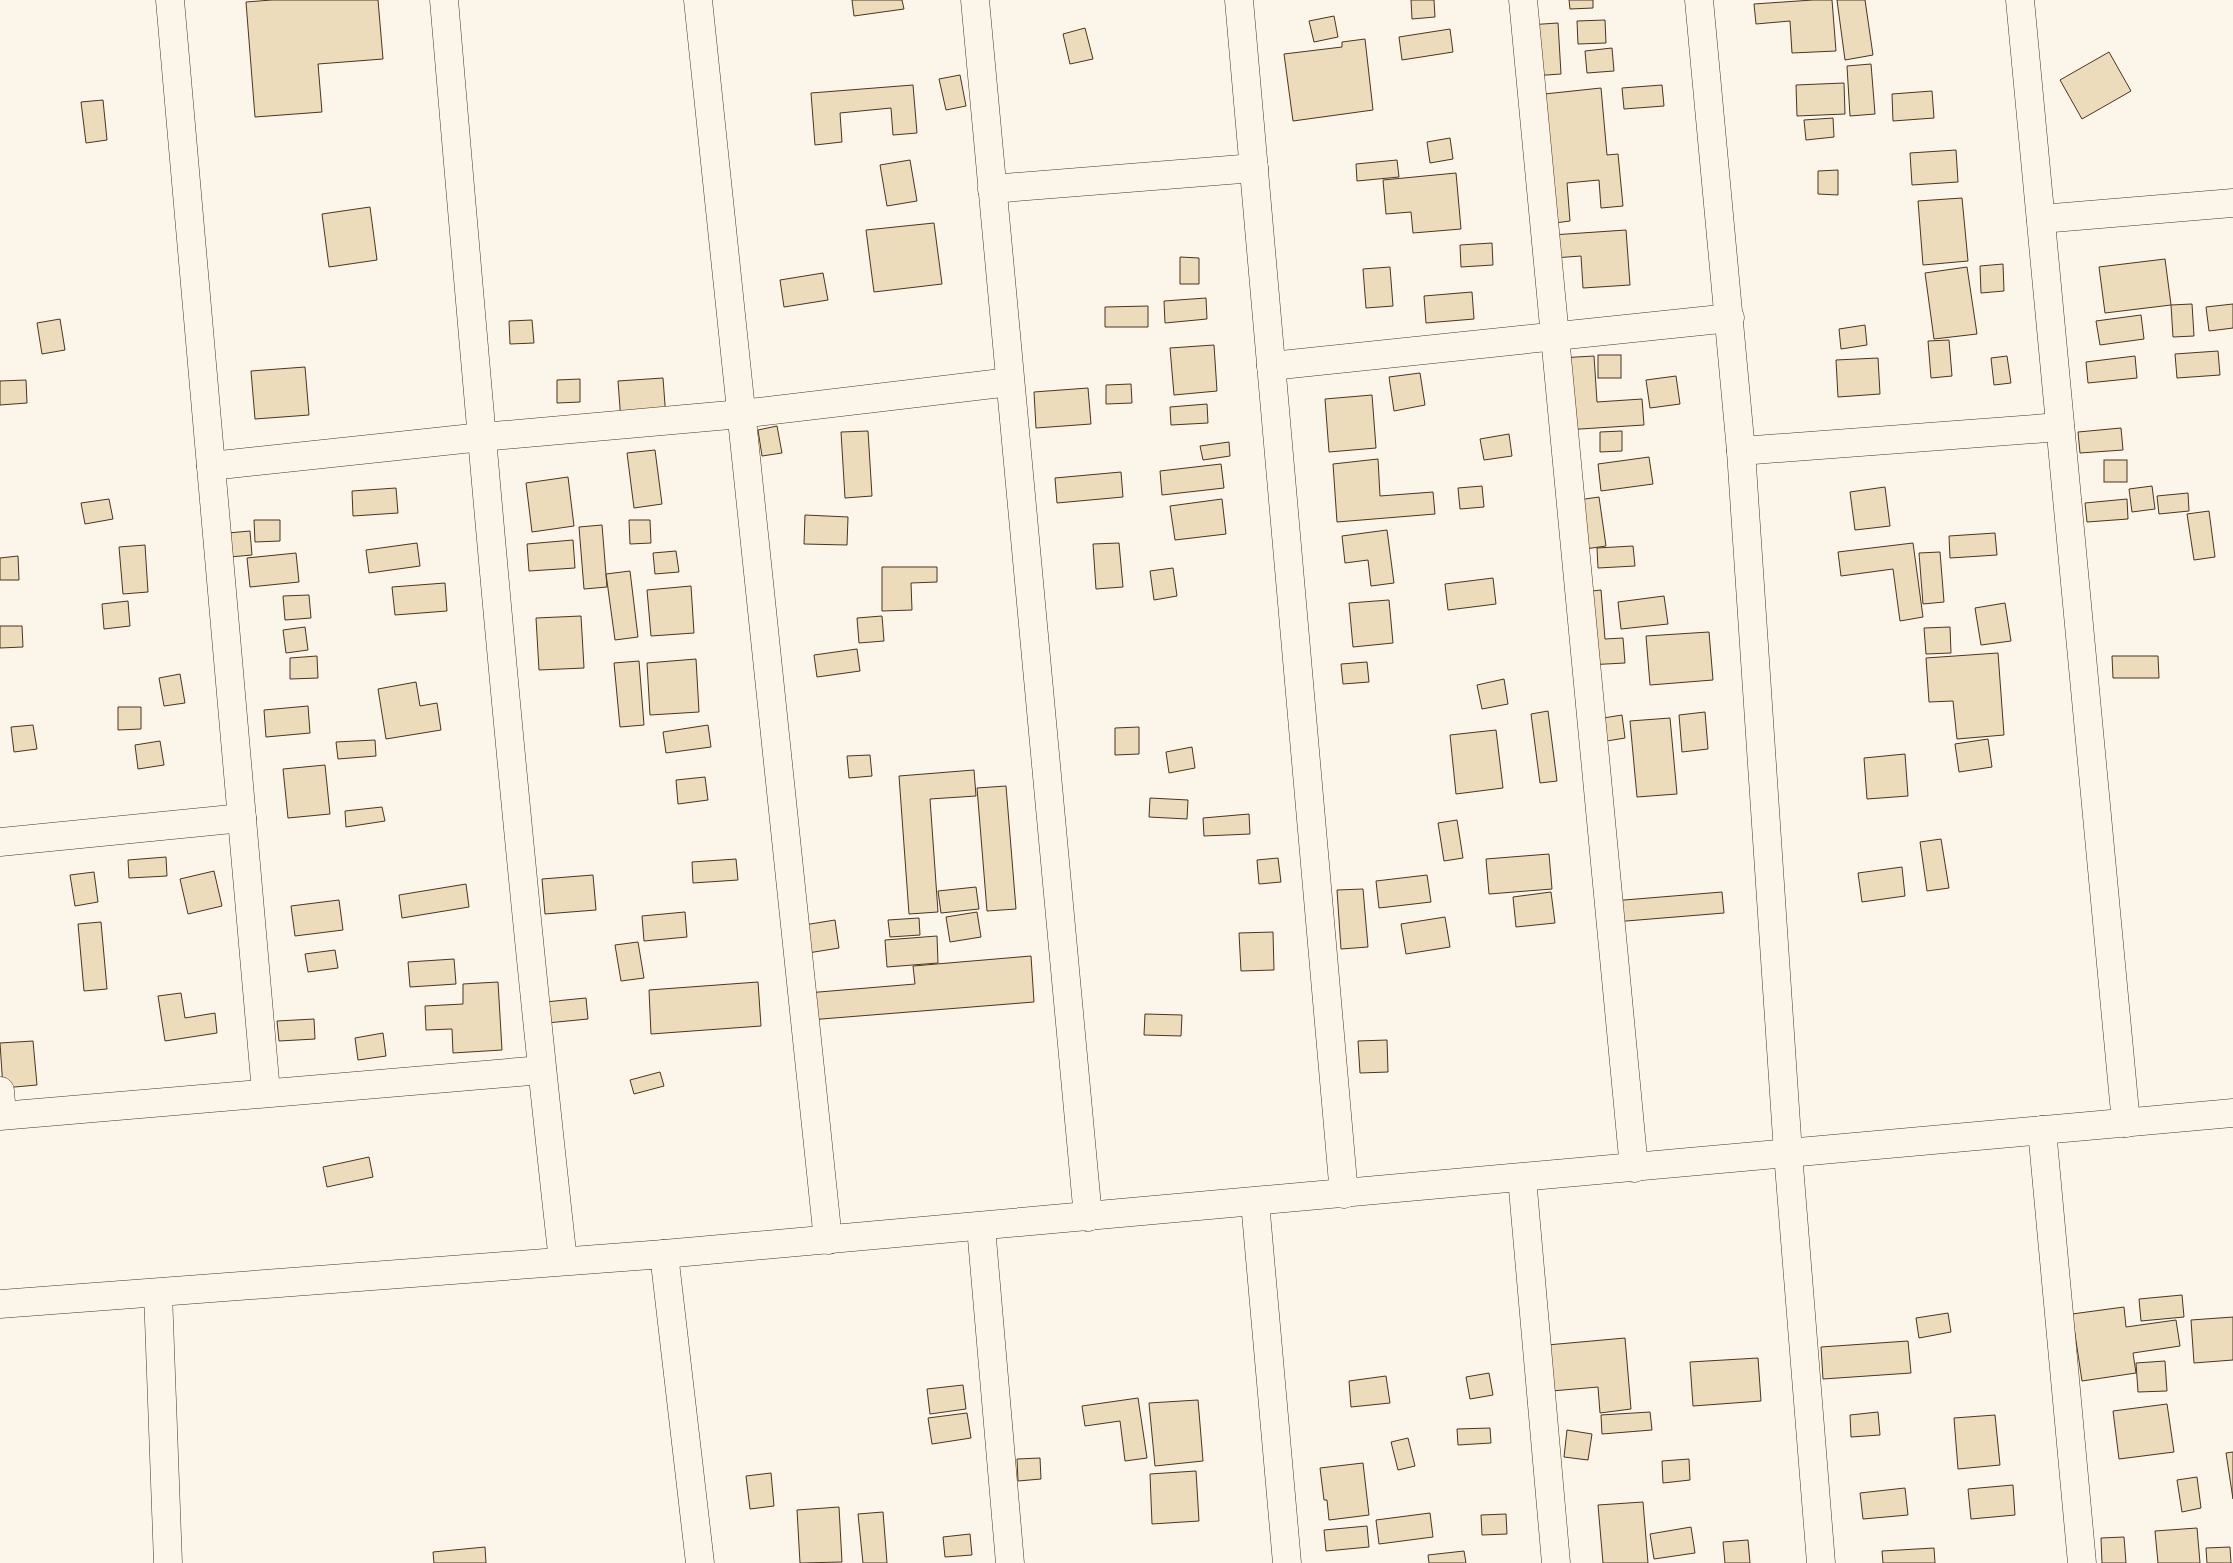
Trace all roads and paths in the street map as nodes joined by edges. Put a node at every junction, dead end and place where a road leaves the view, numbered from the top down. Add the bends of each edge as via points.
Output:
1 (170, 0) edge
2 (444, 0) edge
3 (698, 0) edge
4 (975, 0) edge
5 (1239, 0) edge
6 (1523, 0) edge
7 (1699, 0) edge
8 (2020, 0) edge
9 (1254, 168) junction
10 (992, 189) junction
11 (2233, 203) edge
12 (2041, 219) junction
13 (1730, 318) junction
14 (1555, 336) junction
15 (1271, 366) junction
16 (1010, 382) junction
17 (741, 414) junction
18 (2060, 427) junction
19 (482, 437) junction
20 (1741, 451) junction
21 (211, 466) junction
22 (242, 818) junction
23 (0, 842) edge
24 (542, 1070) junction
25 (266, 1092) junction
26 (1, 1107) edge
27 (2233, 1113) edge
28 (2126, 1123) junction
29 (2042, 1130) junction
30 (1788, 1153) junction
31 (1634, 1168) junction
32 (1522, 1178) junction
33 (1344, 1194) junction
34 (1255, 1202) junction
35 (1088, 1217) junction
36 (981, 1227) junction
37 (828, 1240) junction
38 (664, 1254) junction
39 (563, 1261) junction
40 (158, 1293) junction
41 (0, 1304) edge
42 (168, 1563) edge
43 (700, 1563) edge
44 (1010, 1563) edge
45 (1287, 1563) edge
46 (1556, 1563) edge
47 (1821, 1563) edge
48 (2082, 1563) edge

1 - 21 street
2 - 19 street
3 - 17 street
4 - 10 street
5 - 9 street
6 - 14 street
7 - 13 street
8 - 12 street
9 - 10 street
9 - 15 street
10 - 16 street
11 - 12 street
12 - 18 street
13 - 14 street
13 - 20 street
14 - 15 street
14 - 31 street
15 - 33 street
16 - 17 street
16 - 35 street
17 - 19 street
17 - 37 street
18 - 20 street
18 - 28 street
19 - 21 street
19 - 24 street
20 - 30 street
21 - 22 street
22 - 23 street
22 - 25 street
24 - 25 street
24 - 39 street
25 - 26 street
27 - 28 street
28 - 29 street
29 - 30 street
29 - 48 street
30 - 31 street
30 - 47 street
31 - 32 street
32 - 33 street
32 - 46 street
33 - 34 street
34 - 35 street
34 - 45 street
35 - 36 street
36 - 37 street
36 - 44 street
37 - 38 street
38 - 39 street
38 - 43 street
39 - 40 street
40 - 41 street
40 - 42 street

